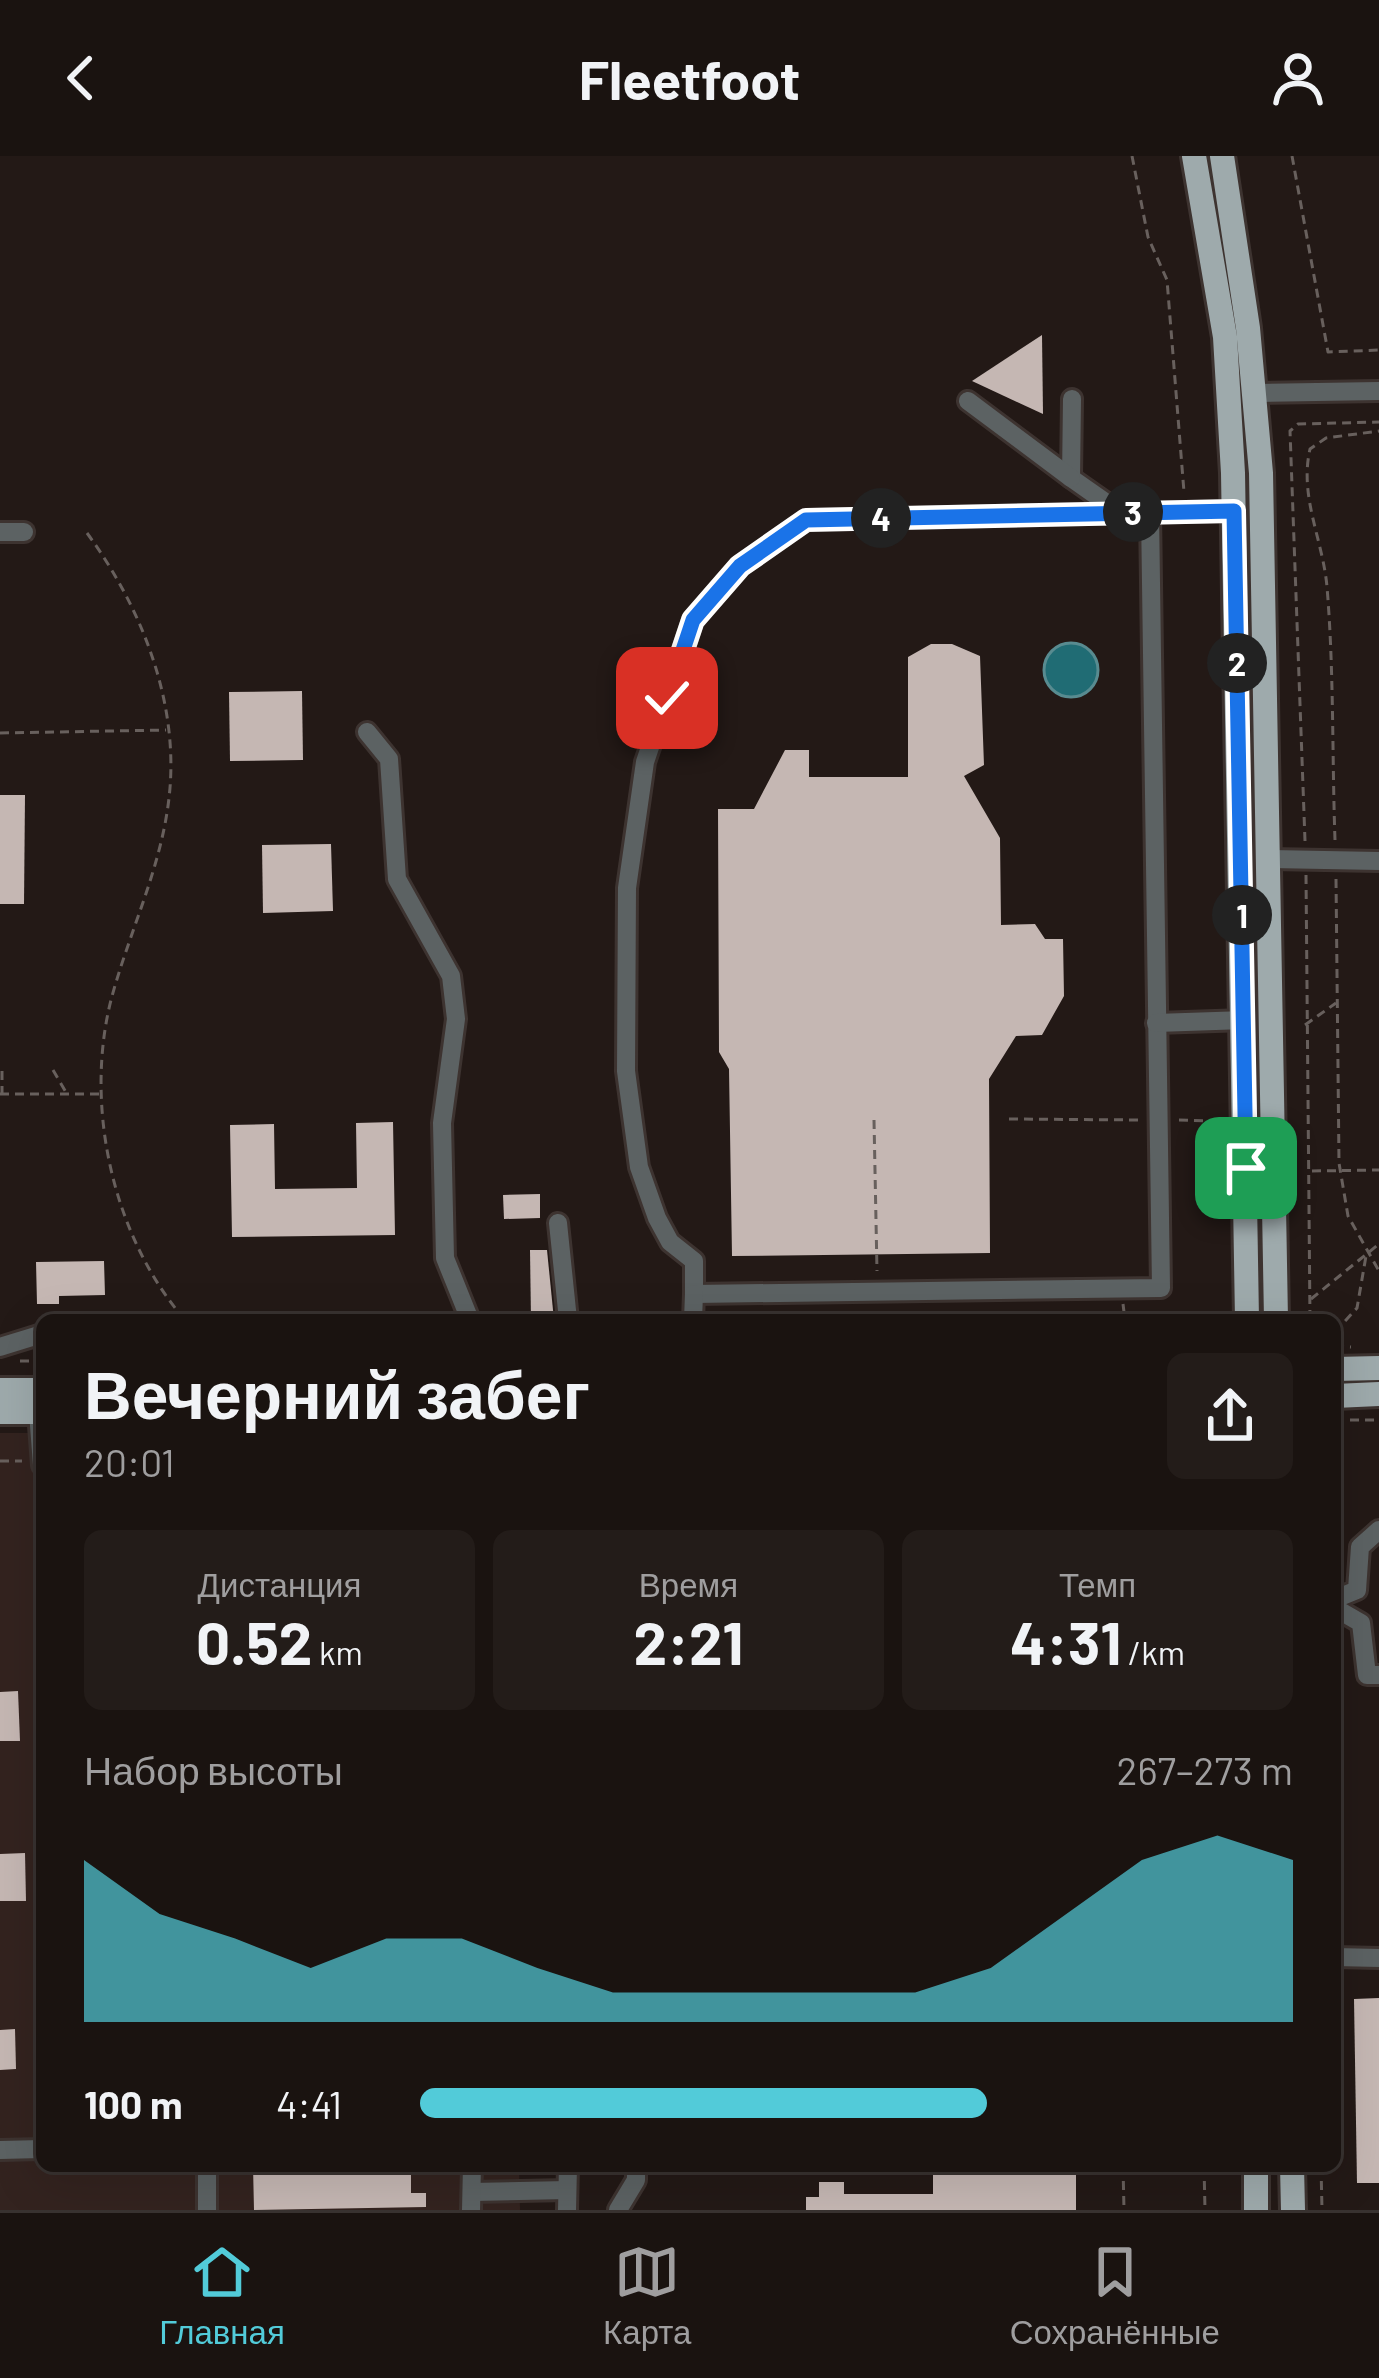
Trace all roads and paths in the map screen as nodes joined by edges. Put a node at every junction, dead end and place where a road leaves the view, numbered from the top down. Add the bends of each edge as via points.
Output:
1 (1132, 156) edge
2 (1194, 156) edge
3 (1222, 156) edge
4 (1292, 156) edge
5 (1379, 350) edge
6 (1379, 391) edge
7 (1256, 393) junction
8 (1072, 399) dead end
9 (968, 401) dead end
10 (1379, 422) edge
11 (1327, 424) dead end
12 (1379, 431) edge
13 (1071, 478) junction
14 (1234, 511) junction
15 (1150, 512) junction
16 (1185, 512) junction
17 (1121, 513) junction
18 (0, 532) edge
19 (24, 532) dead end
20 (87, 533) dead end
21 (169, 730) junction
22 (367, 732) dead end
23 (0, 734) edge
24 (1271, 859) junction
25 (1335, 861) junction
26 (1379, 861) edge
27 (1337, 1001) junction
28 (1245, 1020) junction
29 (1156, 1023) junction
30 (1305, 1025) dead end
31 (53, 1070) dead end
32 (2, 1071) edge
33 (1, 1094) edge
34 (67, 1094) junction
35 (102, 1094) junction
36 (1010, 1119) dead end
37 (874, 1120) dead end
38 (1157, 1120) junction
39 (1215, 1120) dead end
40 (1379, 1170) edge
41 (1310, 1171) dead end
42 (1343, 1171) junction
43 (558, 1223) dead end
44 (1379, 1244) edge
45 (1366, 1254) junction
46 (1379, 1270) edge
47 (894, 1293) junction
48 (694, 1294) junction
49 (1310, 1300) dead end
50 (176, 1310) junction
51 (172, 1314) edge
52 (176, 1314) edge
53 (179, 1314) edge
54 (468, 1314) edge
55 (567, 1314) edge
56 (694, 1314) edge
57 (1247, 1314) edge
58 (1276, 1314) edge
59 (1341, 1325) edge
60 (36, 1336) edge
61 (0, 1347) edge
62 (0, 1361) edge
63 (36, 1361) edge
64 (1379, 1368) edge
65 (1341, 1369) edge
66 (0, 1390) edge
67 (1379, 1394) edge
68 (1341, 1396) edge
69 (36, 1403) edge
70 (36, 1406) edge
71 (0, 1412) edge
72 (1341, 1420) edge
73 (1379, 1420) edge
74 (0, 1461) edge
75 (36, 1463) edge
76 (1378, 1530) edge
77 (1341, 1600) edge
78 (1341, 1608) edge
79 (1379, 1675) edge
80 (1341, 1958) edge
81 (1379, 1958) edge
82 (36, 2149) edge
83 (0, 2150) edge
84 (207, 2172) edge
85 (636, 2172) edge
86 (1123, 2172) edge
87 (1204, 2172) edge
88 (1256, 2172) edge
89 (1292, 2172) edge
90 (1321, 2172) edge
91 (567, 2200) edge
92 (471, 2201) edge
93 (207, 2210) edge
94 (618, 2210) edge
95 (1124, 2210) edge
96 (1205, 2210) edge
97 (1256, 2210) edge
98 (1293, 2210) edge
99 (1322, 2210) edge

1 - 16 path via 1148,237 1167,280
2 - 14 main road via 1225,337
3 - 7 main road
4 - 5 path via 1328,352
6 - 7 street
7 - 24 main road
8 - 13 street
9 - 13 street
10 - 11 path
12 - 25 path via 1326,438 1307,462 1327,589
13 - 17 street
14 - 16 street
14 - 28 main road
15 - 16 street
15 - 17 street
15 - 29 street
17 - 48 street via 806,520 740,566 693,620 645,762 627,889 626,1071 639,1167 670,1242 694,1261
18 - 19 street
20 - 21 path via 154,656
21 - 23 path
21 - 35 path via 161,851 110,1004
22 - 54 street via 389,759 397,879 451,976 456,1018 442,1123 443,1238
24 - 25 street
24 - 58 main road
25 - 26 street
25 - 27 path
27 - 30 path
27 - 42 path
28 - 29 street
28 - 57 main road
29 - 38 street
31 - 34 path
32 - 33 path
33 - 34 path
34 - 35 path
35 - 50 path via 118,1196
36 - 38 path
37 - 47 path via 877,1276
38 - 39 path
38 - 47 street via 1161,1288
40 - 42 path
41 - 42 path
42 - 45 path via 1348,1216
43 - 55 street
44 - 45 path
45 - 46 path
45 - 49 path
45 - 59 path via 1357,1308
47 - 48 street
48 - 56 street
50 - 51 path
50 - 52 path
50 - 53 path
60 - 61 street
62 - 63 path
64 - 65 main road
66 - 69 main road
67 - 68 main road
70 - 71 main road
72 - 73 path
74 - 75 path
76 - 77 street via 1360,1547 1357,1590
78 - 79 street via 1361,1623 1367,1675
80 - 81 street
82 - 83 street
84 - 93 street
85 - 94 street
86 - 95 path
87 - 96 path
88 - 97 main road
89 - 98 main road
90 - 99 path
91 - 92 street

